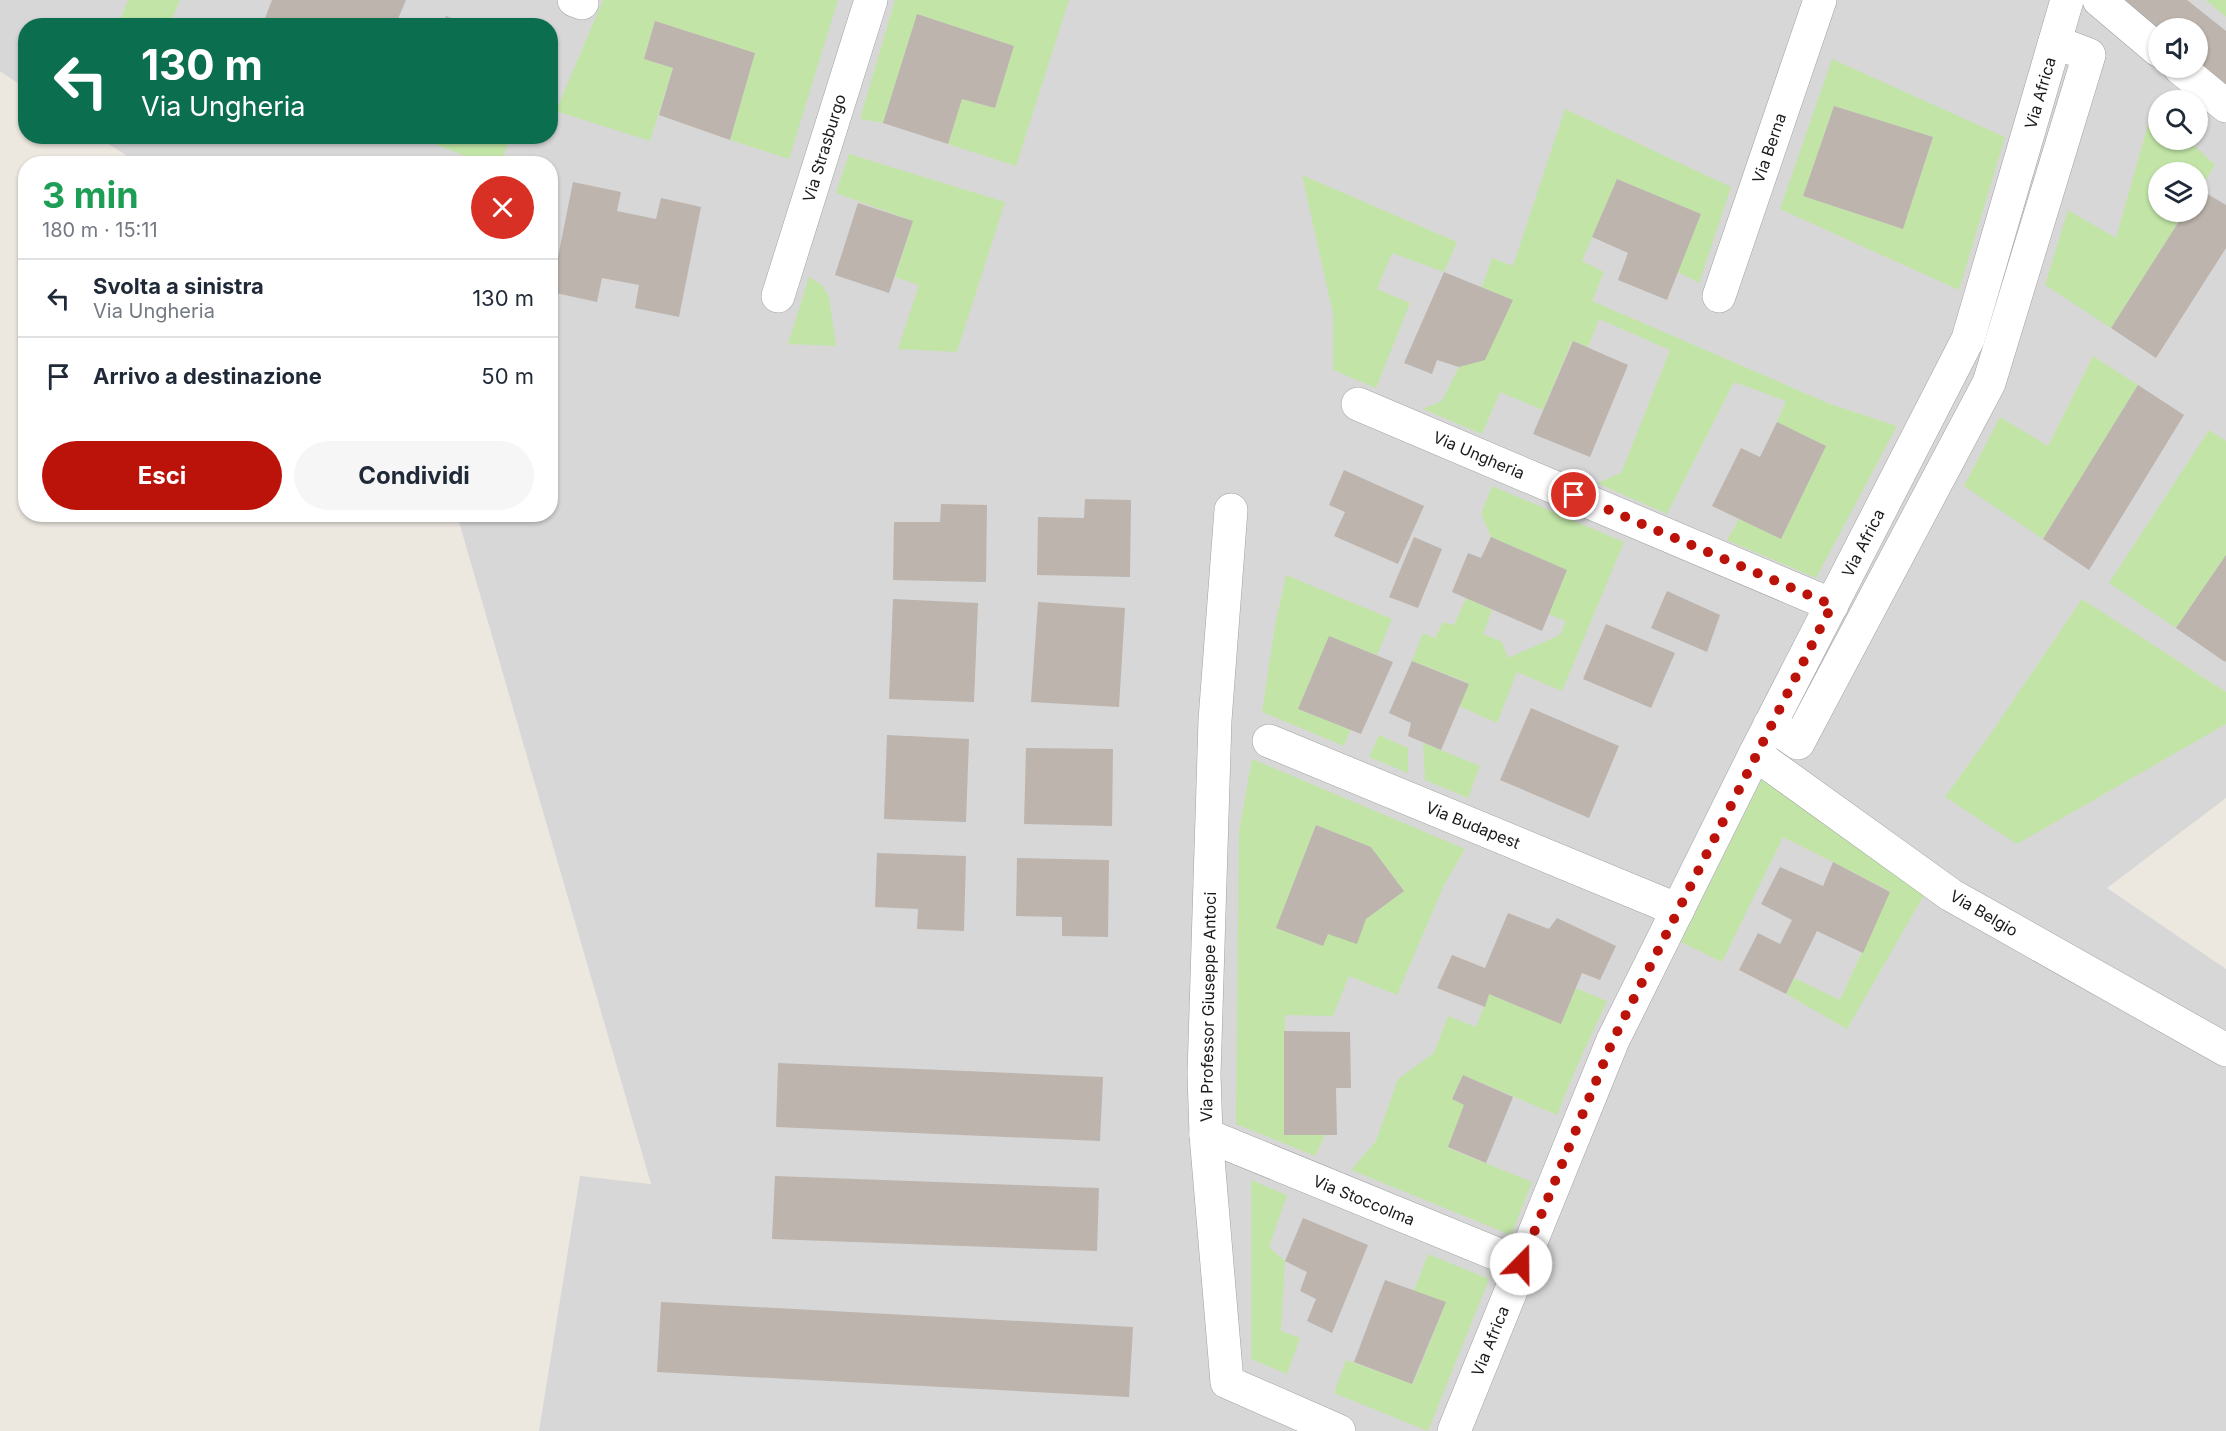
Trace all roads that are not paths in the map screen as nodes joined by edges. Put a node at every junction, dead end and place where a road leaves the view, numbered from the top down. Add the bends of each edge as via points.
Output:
1 (870, 0) edge
2 (1820, 0) edge
3 (2067, 0) edge
4 (2099, 0) edge
5 (2055, 42) junction
6 (2148, 42) edge
7 (2192, 78) edge
8 (2226, 106) edge
9 (778, 296) dead end
10 (1719, 296) dead end
11 (1358, 404) dead end
12 (1231, 510) dead end
13 (1832, 605) junction
14 (1770, 724) junction
15 (1269, 741) dead end
16 (1755, 754) junction
17 (1678, 910) junction
18 (2226, 1050) edge
19 (1206, 1135) junction
20 (1521, 1264) junction
21 (1339, 1431) edge
22 (1454, 1431) edge

1 - 9 street, Via Strasburgo
2 - 10 street, Via Berna
3 - 5 street, Via Africa
4 - 6 street
5 - 13 street, Via Africa via 1968,339
5 - 14 street via 2089,56 1989,383 1798,742
7 - 8 street
11 - 13 street, Via Ungheria
12 - 19 street, Via Professor Giuseppe Antoci via 1215,720 1204,1074
13 - 14 street, Via Africa
14 - 16 street, Via Africa
15 - 17 street, Via Budapest
16 - 17 street, Via Africa
16 - 18 street, Via Belgio via 1951,895
17 - 20 street, Via Africa via 1613,1040
19 - 20 street, Via Stoccolma
19 - 21 street, Via Professor Giuseppe Antoci via 1227,1382
20 - 22 street, Via Africa

